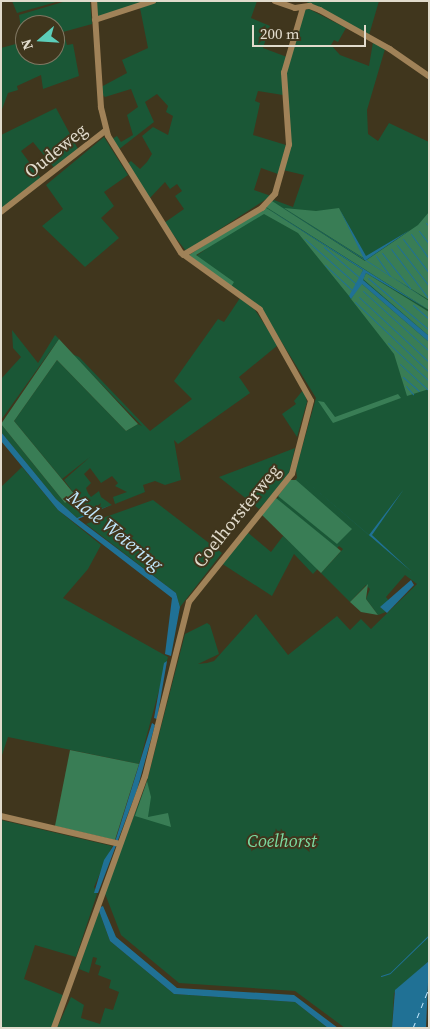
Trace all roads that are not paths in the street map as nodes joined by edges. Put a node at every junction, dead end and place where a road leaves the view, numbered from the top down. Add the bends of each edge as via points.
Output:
1 (94, 1) edge
2 (153, 1) edge
3 (275, 1) edge
4 (303, 8) junction
5 (95, 20) junction
6 (429, 76) edge
7 (105, 130) junction
8 (1, 212) edge
9 (183, 255) junction
10 (1, 816) edge
11 (120, 844) junction
12 (54, 1028) edge

1 - 5 street, Coelhorsterweg
2 - 5 street
3 - 4 street
4 - 6 street via 313,7 355,29
4 - 9 street via 284,73 289,145 275,194 262,208
5 - 7 street, Coelhorsterweg
7 - 8 street, Oudeweg
7 - 9 street, Coelhorsterweg
9 - 11 street, Coelhorsterweg via 258,308 307,388 311,405 292,474 189,602 146,772
10 - 11 street
11 - 12 street, Coelhorsterweg

